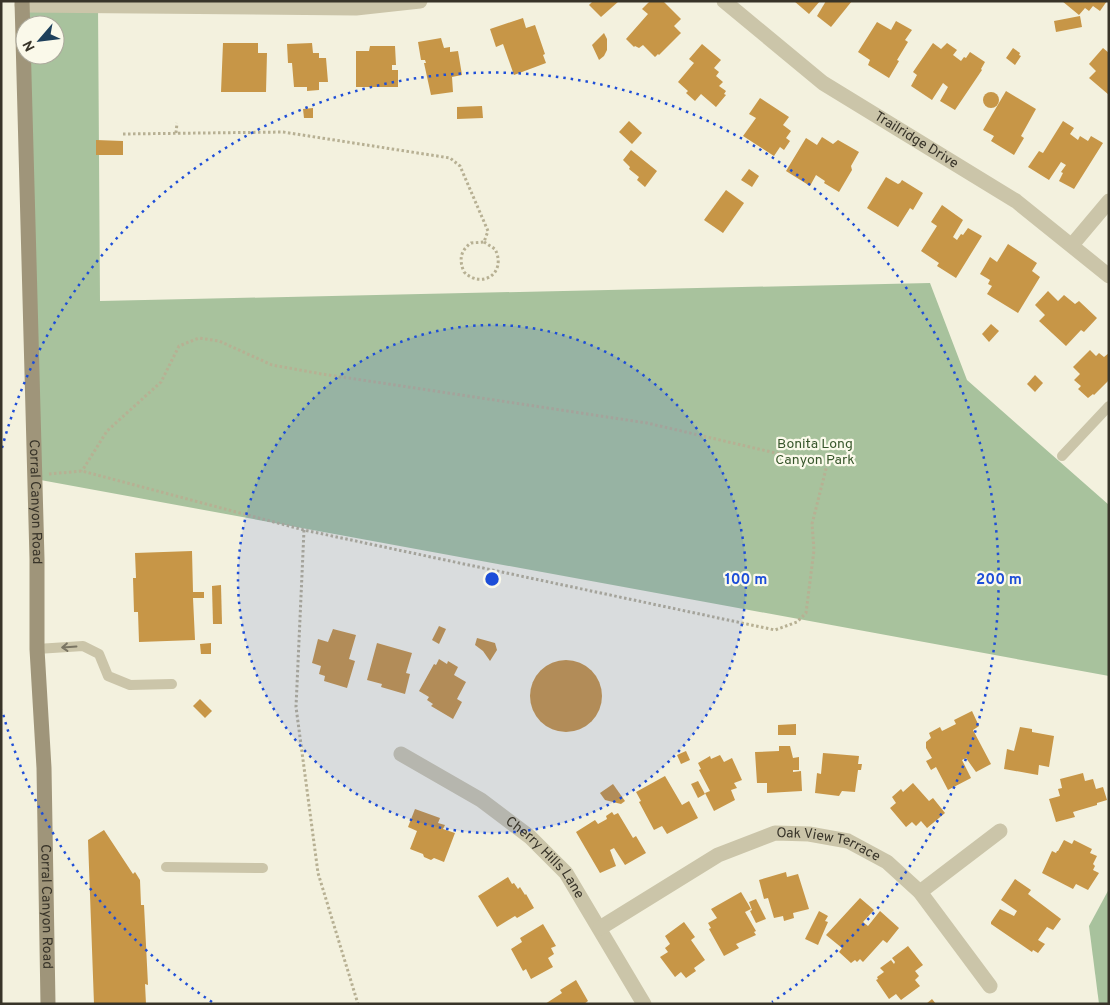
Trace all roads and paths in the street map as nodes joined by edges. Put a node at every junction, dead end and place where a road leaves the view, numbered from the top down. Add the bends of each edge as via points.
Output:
1 (420, 1) edge
2 (724, 1) edge
3 (22, 3) edge
4 (196, 3) edge
5 (177, 123) dead end
6 (176, 133) junction
7 (123, 134) dead end
8 (1109, 201) edge
9 (484, 242) junction
10 (1072, 245) junction
11 (1109, 276) edge
12 (1109, 406) edge
13 (1062, 456) dead end
14 (82, 471) junction
15 (35, 475) junction
16 (304, 530) junction
17 (37, 649) junction
18 (172, 684) dead end
19 (401, 754) dead end
20 (1000, 831) dead end
21 (166, 867) dead end
22 (263, 868) dead end
23 (920, 892) junction
24 (600, 928) junction
25 (990, 986) dead end
26 (48, 1004) edge
27 (358, 1004) edge
28 (644, 1004) edge

1 - 4 street via 356,8
2 - 10 street, Trailridge Drive via 822,83 1016,202
3 - 4 street
3 - 15 main road, Corral Canyon Road
5 - 6 path
6 - 7 path
6 - 9 path via 283,132 450,158 460,166 488,231
8 - 10 street
9 - 9 path via 471,243 460,259 464,272 475,279 494,274 499,262 495,249
10 - 11 street, Trailridge Drive
12 - 13 lane
14 - 15 path
14 - 16 path
14 - 16 path via 108,431 161,382 179,346 199,338 219,341 272,365 647,424 827,465 812,524 814,550 806,613 797,622 775,630
15 - 17 main road, Corral Canyon Road
16 - 27 path via 296,707 318,873
18 -> 17 lane via 130,685 108,676 99,654 82,646
17 - 26 main road, Corral Canyon Road via 44,768
19 - 24 street, Cherry Hills Lane via 481,800 530,837 566,873
20 - 23 street
21 - 22 lane
23 - 24 street, Oak View Terrace via 887,862 848,841 810,834 775,833 718,855
23 - 25 street, Oak View Terrace
24 - 28 street, Cherry Hills Lane

